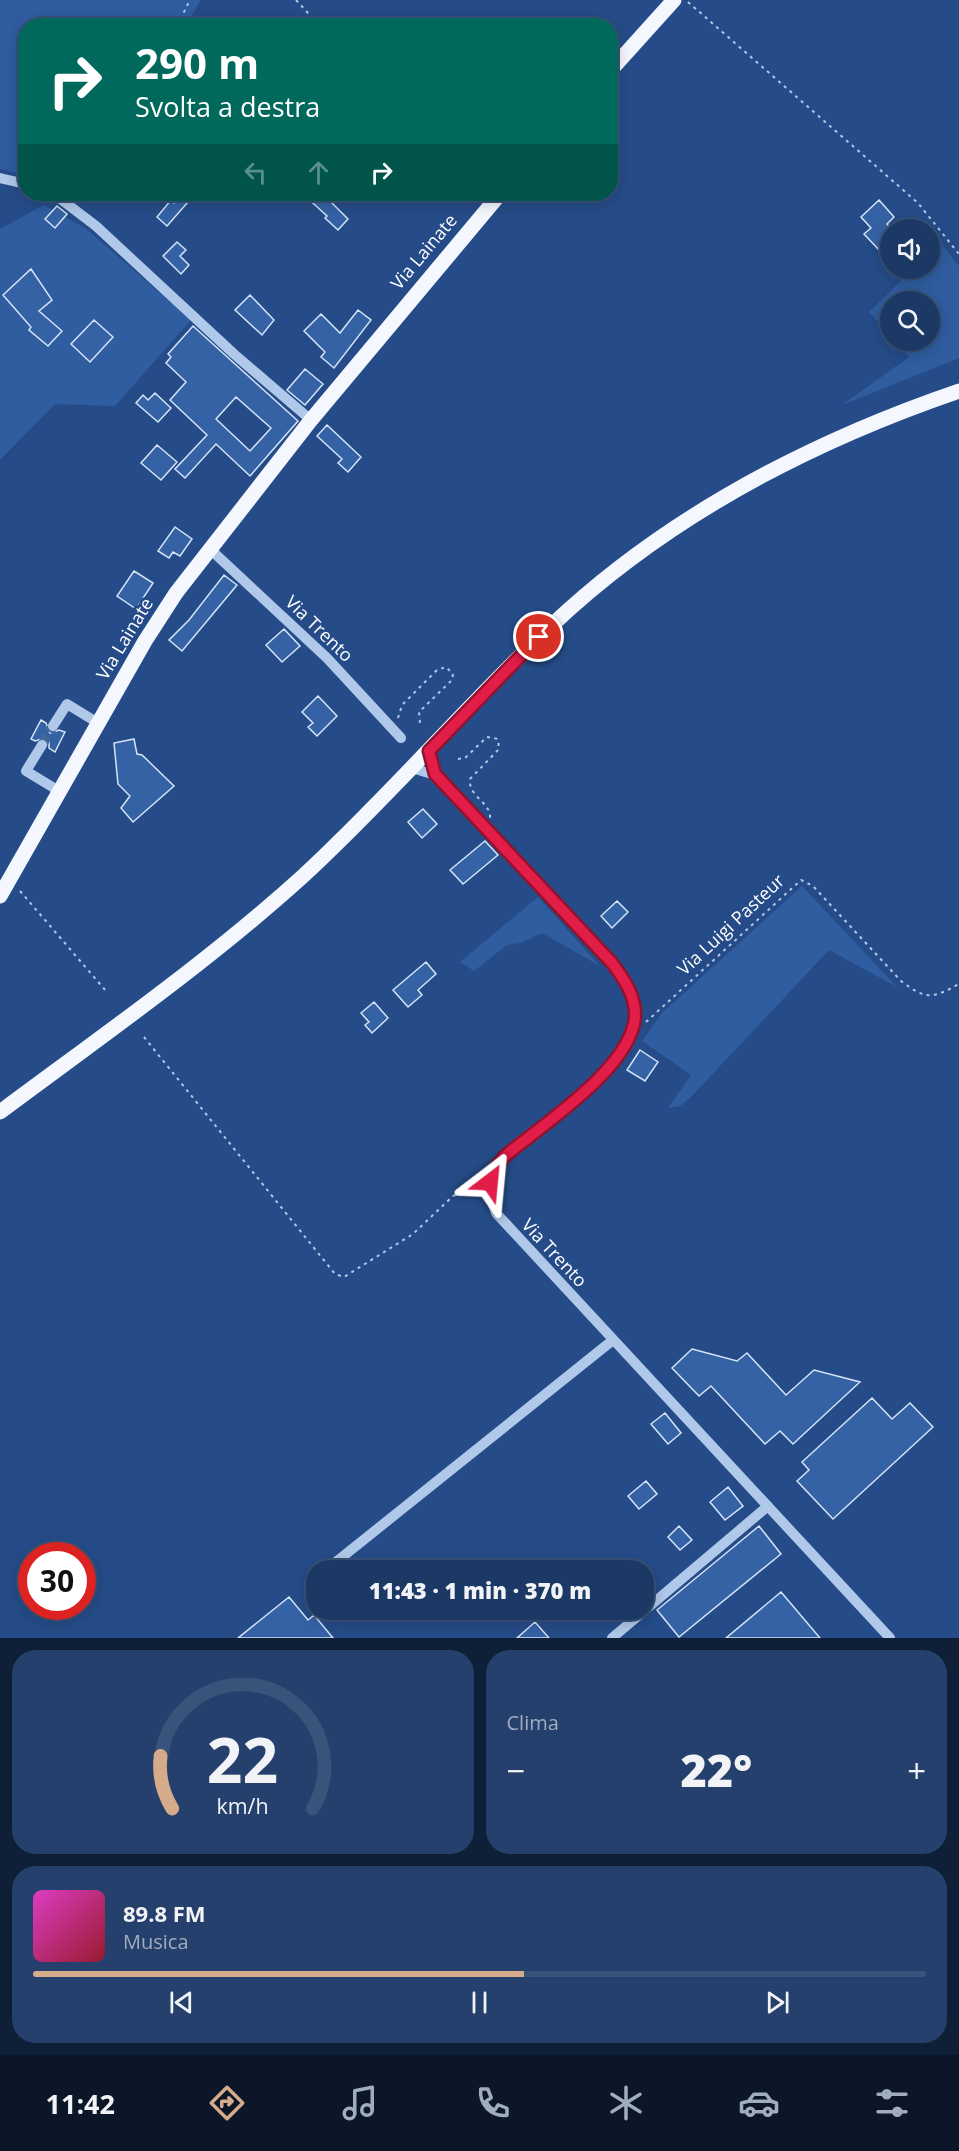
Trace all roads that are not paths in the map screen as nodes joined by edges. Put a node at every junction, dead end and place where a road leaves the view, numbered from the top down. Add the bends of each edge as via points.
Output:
1 (674, 0) edge
2 (618, 62) edge
3 (0, 178) edge
4 (18, 182) edge
5 (63, 201) edge
6 (494, 201) edge
7 (959, 392) edge
8 (311, 420) junction
9 (210, 549) junction
10 (98, 723) junction
11 (53, 726) tunnel mouth
12 (401, 738) dead end
13 (42, 745) tunnel mouth
14 (429, 751) junction
15 (412, 768) junction
16 (435, 774) junction
17 (59, 790) junction
18 (0, 896) edge
19 (0, 1112) edge
20 (613, 1340) junction
21 (768, 1506) junction
22 (338, 1560) edge
23 (886, 1637) edge
24 (612, 1638) edge

1 - 2 main road
3 - 4 street
5 - 8 street
6 - 8 main road, Via Lainate
7 - 14 main road via 838,438 761,476 689,519 552,624
8 - 9 main road, Via Lainate
9 - 10 main road, Via Lainate via 151,631
9 - 12 street, Via Trento via 327,658
10 - 11 street via 67,704
10 - 17 main road, Via Lainate
13 - 17 street via 26,771
14 - 15 main road
14 - 16 street
15 - 16 street
15 - 19 main road via 254,920
16 - 20 street, Via Trento via 624,980 633,998 632,1033 622,1052 505,1156 492,1175 490,1194 501,1221
17 - 18 main road, Via Lainate
20 - 21 street, Via Trento
20 - 22 street
21 - 23 street, Via Trento
21 - 24 street

